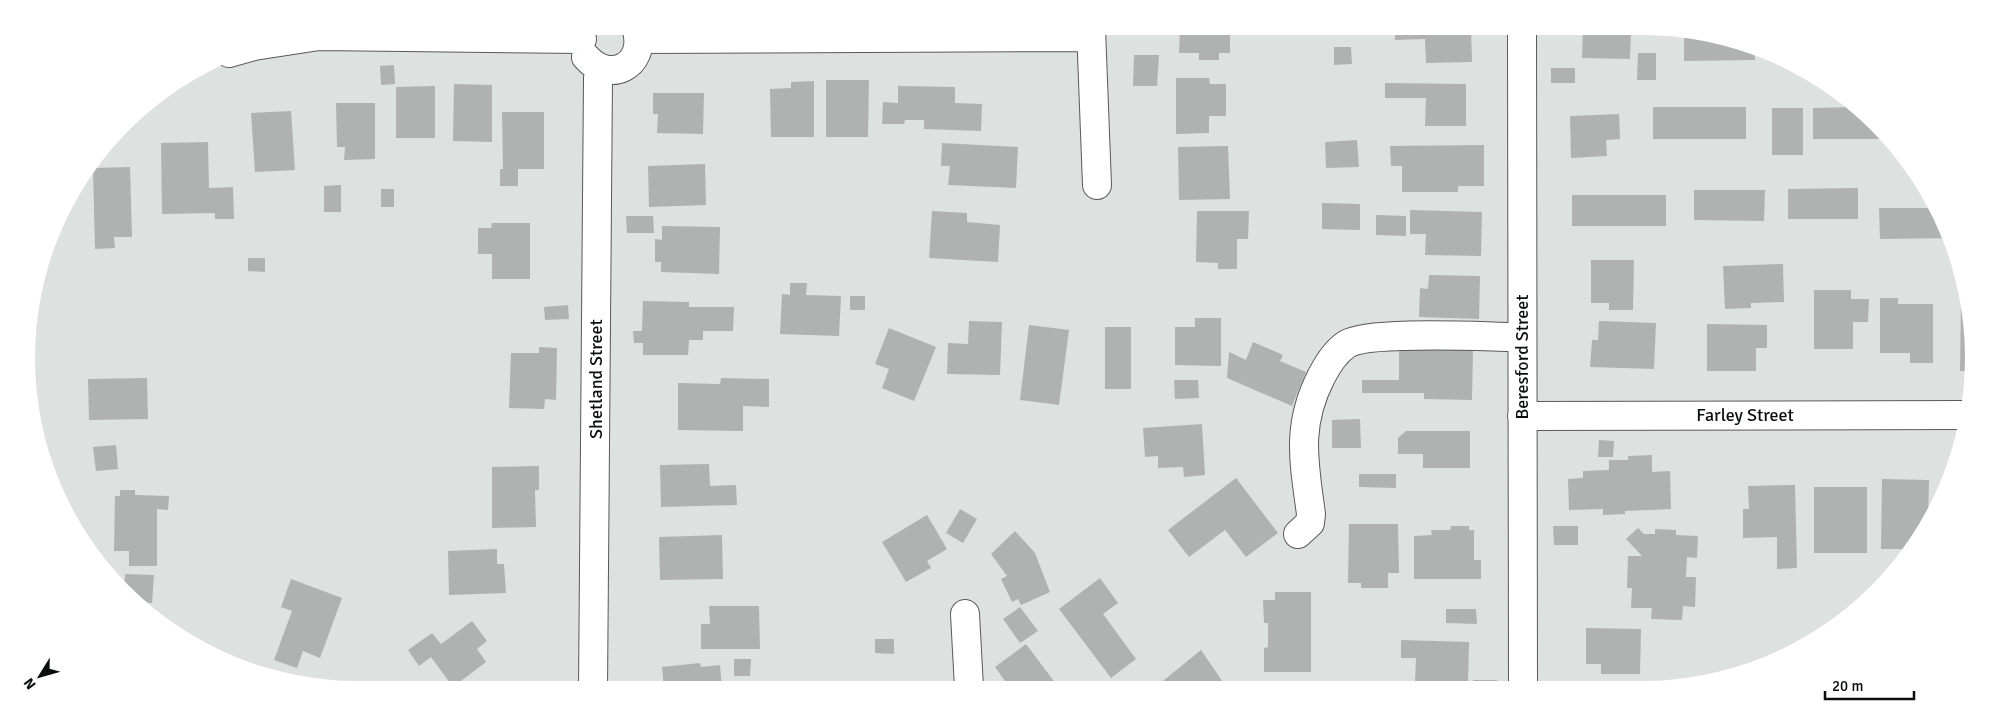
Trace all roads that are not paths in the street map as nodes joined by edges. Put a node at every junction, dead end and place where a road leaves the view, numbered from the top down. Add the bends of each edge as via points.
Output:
1 (583, 35) edge
2 (638, 35) edge
3 (1091, 35) edge
4 (1522, 35) edge
5 (339, 36) edge
6 (601, 68) junction
7 (1097, 185) dead end
8 (1522, 337) junction
9 (1960, 415) edge
10 (1522, 416) junction
11 (1298, 534) dead end
12 (965, 614) dead end
13 (593, 681) edge
14 (969, 681) edge
15 (1523, 681) edge

1 - 5 street
1 - 6 street via 586,57
2 - 6 street via 639,48 628,65 610,71
3 - 7 street
4 - 8 street, Beresford Street
6 - 13 street, Shetland Street via 598,87
8 - 10 street, Beresford Street
8 - 11 street via 1390,337 1357,340 1338,352 1328,363 1314,390 1304,425 1303,460 1311,514 1310,523
9 - 10 street, Farley Street
10 - 15 street, Beresford Street
12 - 14 street

